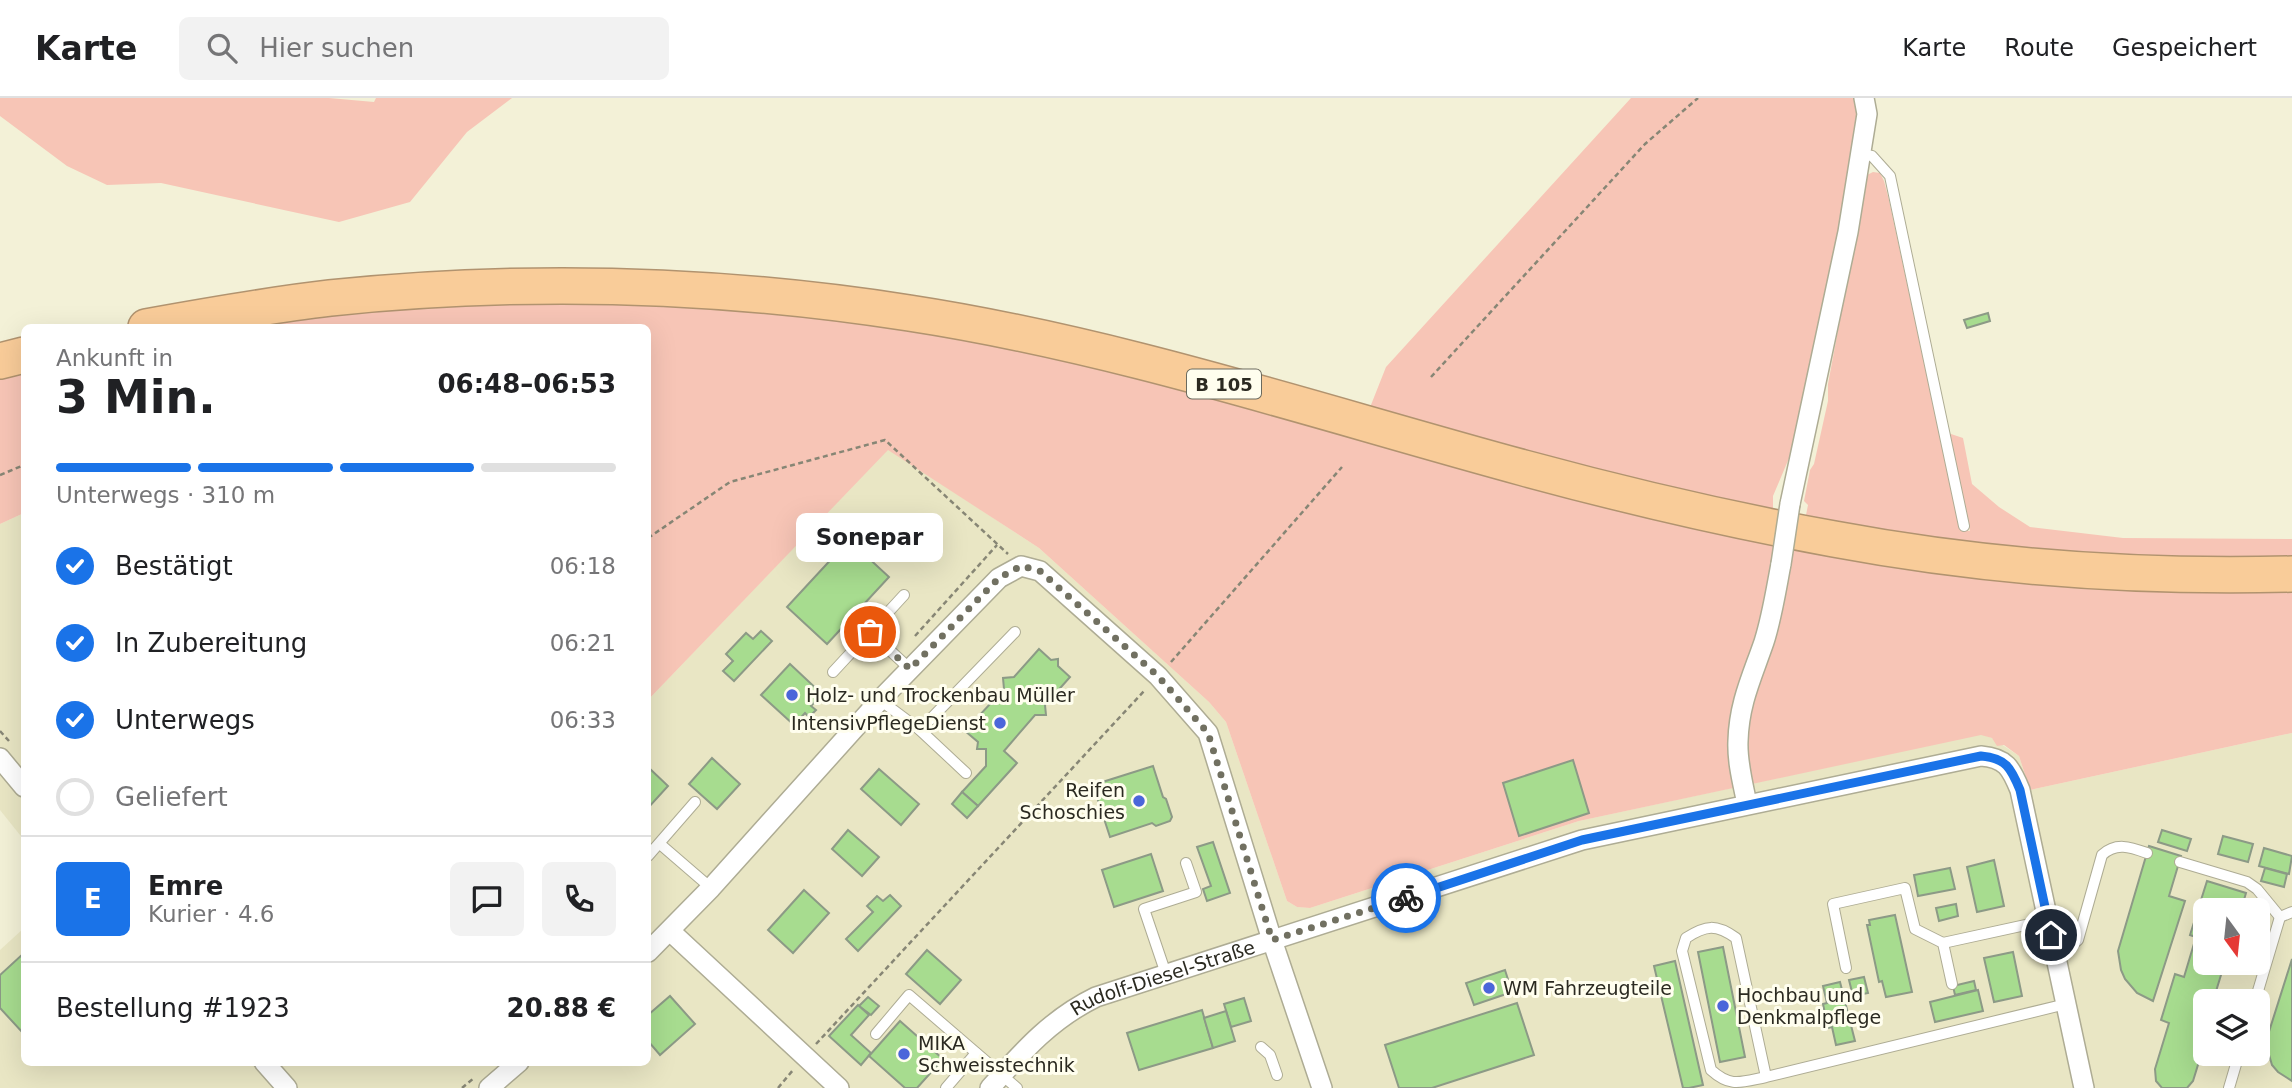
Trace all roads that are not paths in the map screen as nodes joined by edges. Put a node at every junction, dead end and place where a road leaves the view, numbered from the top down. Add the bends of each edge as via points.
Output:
1 (1864, 98) edge
2 (1860, 154) junction
3 (163, 324) edge
4 (21, 356) edge
5 (0, 361) edge
6 (1964, 526) dead end
7 (2292, 574) edge
8 (904, 595) dead end
9 (870, 632) junction
10 (1015, 632) dead end
11 (910, 669) junction
12 (833, 672) dead end
13 (880, 700) junction
14 (920, 730) junction
15 (0, 758) edge
16 (966, 773) dead end
17 (21, 783) edge
18 (695, 802) dead end
19 (1747, 804) junction
20 (660, 844) junction
21 (651, 853) edge
22 (2147, 853) dead end
23 (2180, 862) dead end
24 (1186, 863) dead end
25 (711, 888) junction
26 (2292, 912) edge
27 (2280, 917) junction
28 (2048, 920) junction
29 (670, 931) junction
30 (1272, 940) junction
31 (1944, 943) junction
32 (651, 949) edge
33 (2054, 950) junction
34 (1846, 968) dead end
35 (1166, 974) junction
36 (1952, 984) dead end
37 (2259, 989) edge
38 (2066, 1004) junction
39 (876, 1034) dead end
40 (1261, 1047) dead end
41 (976, 1053) junction
42 (267, 1066) edge
43 (514, 1066) edge
44 (2235, 1066) edge
45 (1278, 1075) dead end
46 (1766, 1077) junction
47 (996, 1082) edge
48 (286, 1088) edge
49 (489, 1088) edge
50 (839, 1088) edge
51 (946, 1088) edge
52 (1017, 1088) edge
53 (1322, 1088) edge
54 (2084, 1088) edge
55 (2229, 1088) edge

1 - 2 street via 1867,114
2 - 6 lane via 1872,156 1890,176
2 - 19 street, bridge via 1774,604 1742,702 1738,742
3 - 7 highway, B 105 via 326,299 523,286 721,292 818,301 910,313 1074,346 1527,469 1837,540 2085,569
4 - 5 highway
8 - 9 lane
9 - 11 lane
9 - 12 lane
10 - 14 lane
11 - 13 street
11 - 30 street via 999,578 1021,566 1040,571 1158,676 1208,733
13 - 14 lane
13 - 25 street
14 - 16 lane
15 - 17 street
18 - 20 lane
19 - 28 street, Rudolf-Diesel-Straße via 1981,756 1996,757 2011,769 2020,790
19 - 30 street, Rudolf-Diesel-Straße via 1582,840
20 - 21 lane
20 - 25 lane
22 - 33 lane via 2128,846 2110,848 2102,855 2078,940
23 - 27 lane via 2247,882
24 - 35 lane via 1196,891 1144,909
25 - 29 street
26 - 27 lane
27 - 37 lane
28 - 31 lane
28 - 33 street
29 - 32 street
29 - 50 street
30 - 35 street, Rudolf-Diesel-Straße
30 - 53 street
31 - 34 lane via 1914,929 1905,888 1833,904
31 - 36 lane
33 - 38 street
35 - 47 street, Rudolf-Diesel-Straße via 1072,1008
38 - 46 lane
38 - 54 street
39 - 41 lane via 909,995
40 - 45 lane via 1270,1055
41 - 47 lane
41 - 51 lane
42 - 48 street
43 - 49 street
44 - 55 lane
46 - 46 lane via 1733,1084 1711,1070 1682,951 1686,938 1701,928 1722,928 1736,939
47 - 52 lane

